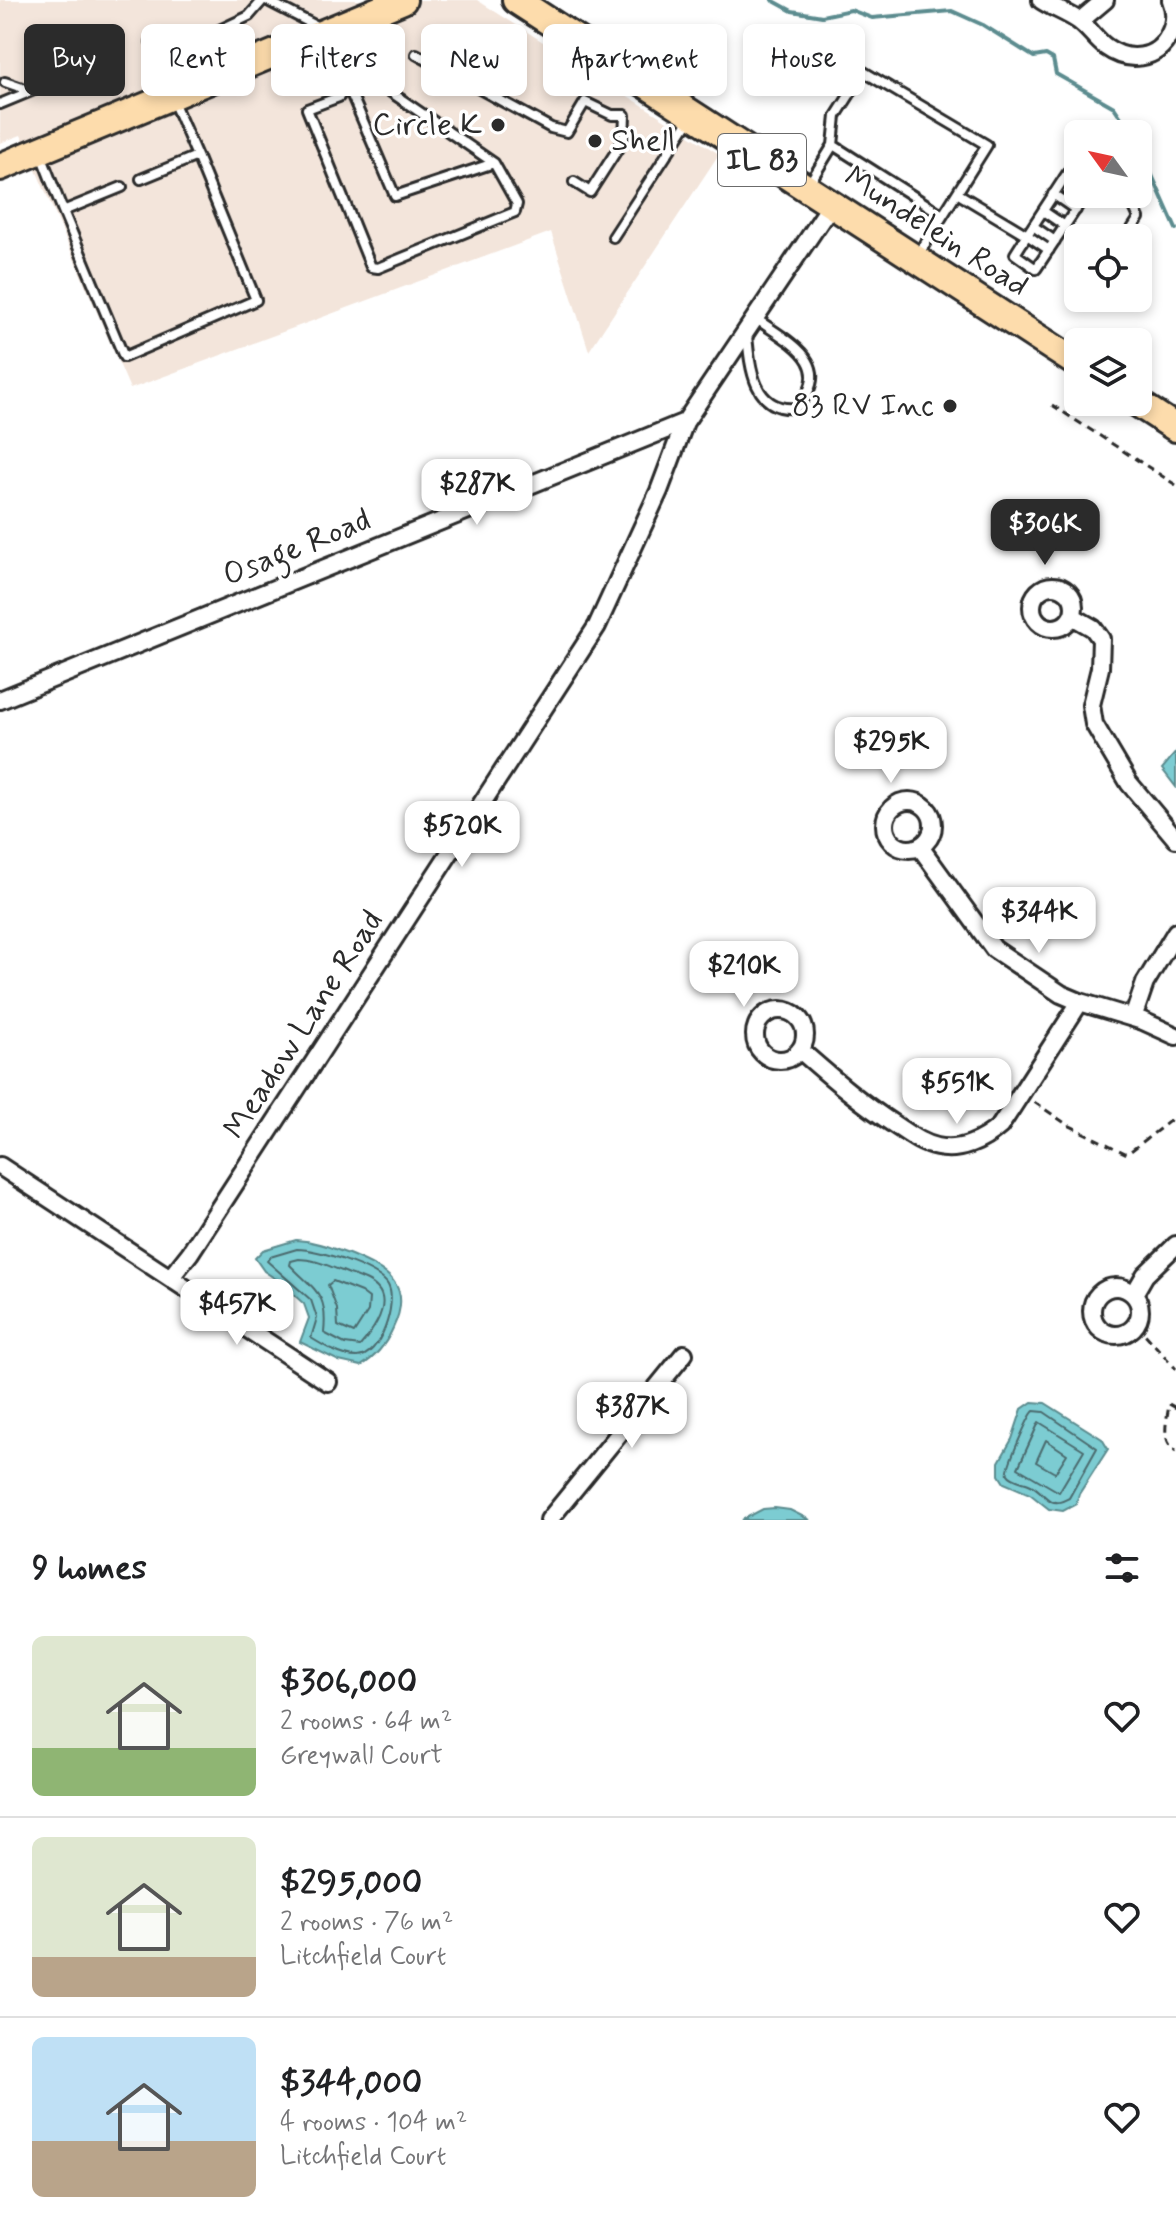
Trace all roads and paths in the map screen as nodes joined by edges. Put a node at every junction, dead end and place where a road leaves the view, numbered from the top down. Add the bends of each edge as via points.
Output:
1 (264, 0) edge
2 (403, 0) edge
3 (516, 0) edge
4 (550, 0) edge
5 (1041, 0) edge
6 (1105, 0) edge
7 (1171, 0) edge
8 (366, 9) edge
9 (1080, 21) junction
10 (232, 24) edge
11 (307, 24) edge
12 (339, 24) edge
13 (553, 24) edge
14 (567, 24) edge
15 (416, 54) dead end
16 (271, 55) edge
17 (5, 82) dead end
18 (24, 88) edge
19 (24, 94) edge
20 (340, 96) edge
21 (352, 96) edge
22 (396, 96) edge
23 (663, 96) edge
24 (171, 97) junction
25 (0, 104) edge
26 (692, 115) junction
27 (833, 145) junction
28 (39, 151) junction
29 (197, 156) junction
30 (494, 163) junction
31 (0, 167) edge
32 (1064, 178) edge
33 (141, 179) dead end
34 (574, 182) dead end
35 (122, 187) dead end
36 (806, 188) junction
37 (957, 193) junction
38 (1053, 194) junction
39 (831, 205) junction
40 (1076, 210) joint
41 (63, 211) junction
42 (1043, 211) junction
43 (943, 215) junction
44 (1066, 224) edge
45 (1064, 225) edge
46 (1033, 226) junction
47 (1064, 228) edge
48 (1027, 235) junction
49 (613, 237) dead end
50 (1055, 241) junction
51 (1049, 250) junction
52 (915, 259) junction
53 (751, 324) junction
54 (1064, 355) edge
55 (1052, 405) dead end
56 (1152, 412) edge
57 (685, 422) junction
58 (1176, 428) edge
59 (1176, 485) edge
60 (1072, 616) dead end
61 (0, 700) edge
62 (1176, 839) edge
63 (920, 847) dead end
64 (1176, 932) edge
65 (1080, 1002) junction
66 (1133, 1018) junction
67 (1176, 1036) edge
68 (800, 1050) dead end
69 (1021, 1093) junction
70 (1176, 1116) edge
71 (0, 1166) edge
72 (1176, 1245) edge
73 (171, 1277) junction
74 (1134, 1294) junction
75 (1136, 1324) junction
76 (684, 1354) dead end
77 (1176, 1369) edge
78 (328, 1382) dead end
79 (1176, 1408) edge
80 (1176, 1451) edge
81 (549, 1520) edge

1 - 10 lane
1 - 11 lane
2 - 8 main road
3 - 13 main road, Mundelein Road / IL 83
4 - 14 main road
5 - 9 street
6 - 9 street
7 - 9 street via 1173,28 1149,56 1135,58 1105,47
8 - 12 main road
15 - 34 lane via 551,128 567,132 585,102 612,115 625,115 624,139 590,192
16 - 24 main road
17 - 18 lane
19 - 25 lane
20 - 30 lane via 307,109 371,267 515,212 517,204
21 - 30 lane via 395,196
22 - 30 lane
23 - 26 main road, Mundelein Road / IL 83
24 - 28 main road
24 - 29 lane
26 - 36 main road, Mundelein Road / IL 83
26 - 49 lane
27 - 36 lane
27 - 37 lane via 836,116 864,72 987,145
27 - 43 lane
28 - 31 main road
28 - 41 lane
29 - 33 lane
29 - 41 lane via 256,300 124,357
32 - 38 lane
35 - 41 lane
36 - 39 main road, Mundelein Road / IL 83
37 - 43 lane
37 - 48 lane
38 - 40 lane
38 - 42 lane
39 - 52 main road, Mundelein Road / IL 83
39 - 53 street
40 - 44 lane
42 - 45 lane
42 - 46 lane
43 - 52 lane
46 - 48 lane
46 - 50 lane
47 - 50 lane
48 - 51 lane
48 - 51 lane via 1015,254 1036,269
50 - 51 lane
52 - 54 main road, Mundelein Road / IL 83
53 - 53 lane via 750,363 760,392 769,404 796,408 808,396 812,367 802,351
53 - 57 street
55 - 59 path
56 - 58 main road
57 - 61 street, Osage Road
57 - 73 street, Meadow Lane Road via 597,626
60 - 62 street via 1101,639 1091,705 1094,724 1129,783
63 - 65 street via 994,949
64 - 66 street via 1145,983
65 - 66 street
65 - 69 street
66 - 67 street
68 - 69 street via 854,1099 938,1147 985,1140
69 - 70 path via 1068,1125 1127,1154
71 - 73 street
72 - 74 street via 1145,1275
73 - 78 street
74 - 75 street via 1140,1309
74 - 75 street via 1112,1287 1098,1295 1092,1309 1096,1324 1109,1334 1124,1334
75 - 77 path
76 - 81 street
79 - 80 path via 1169,1404 1165,1438

